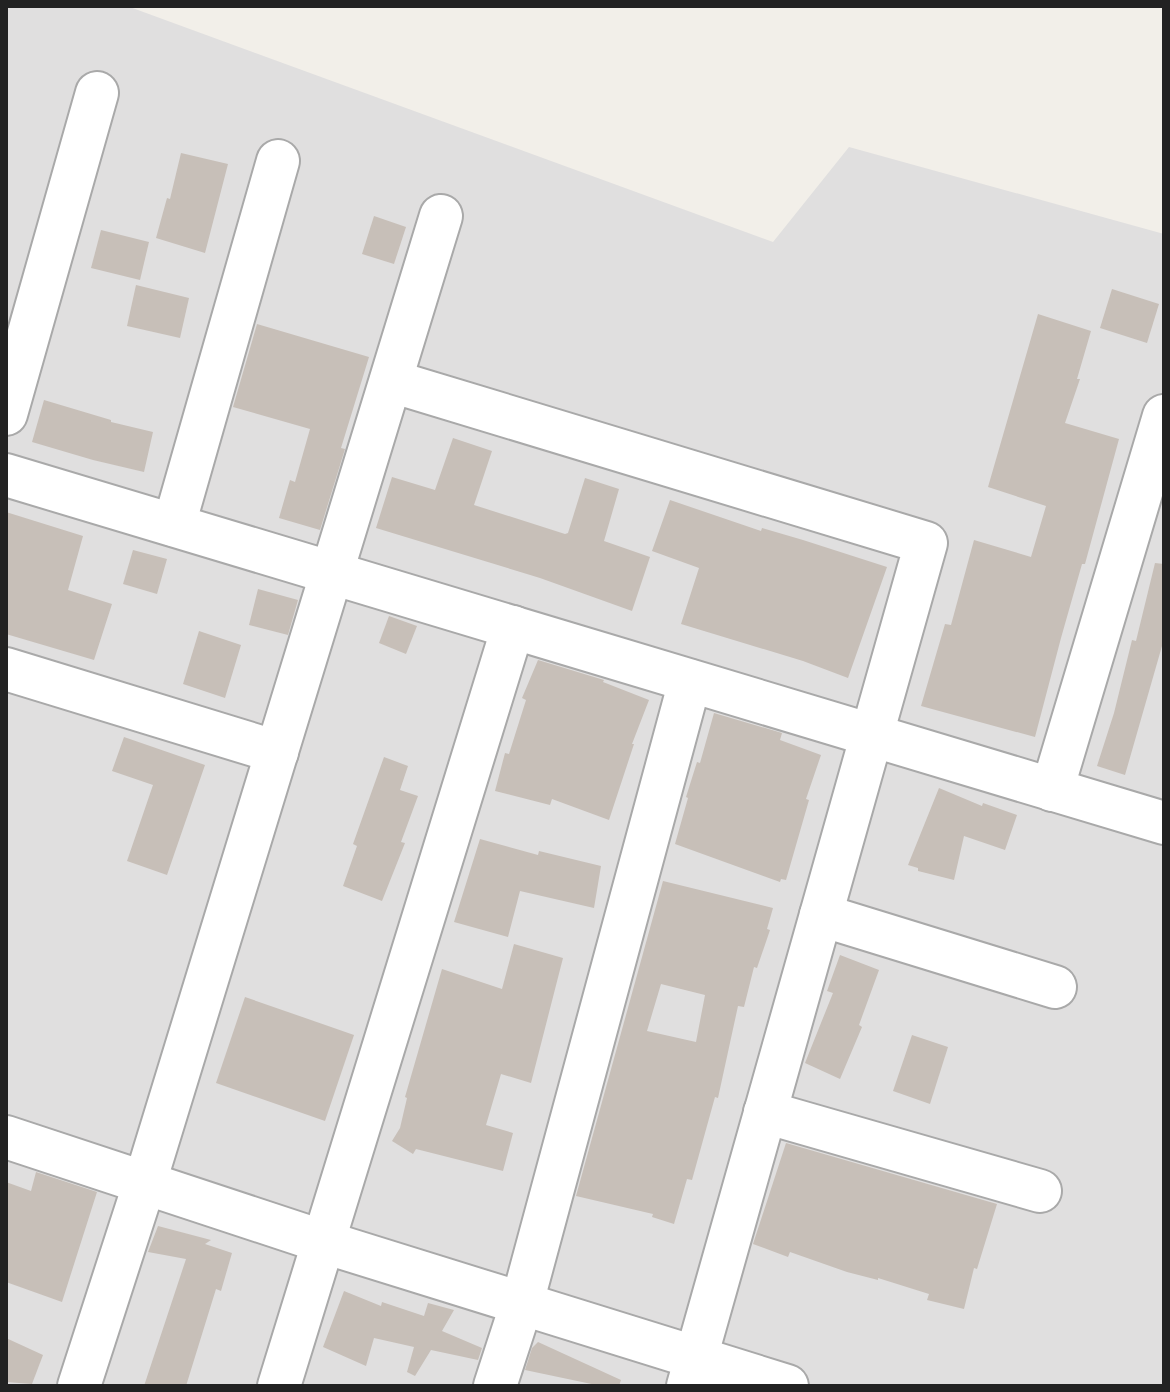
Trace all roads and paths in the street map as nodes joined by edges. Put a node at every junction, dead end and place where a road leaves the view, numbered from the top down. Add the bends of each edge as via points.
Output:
1 (97, 93) dead end
2 (278, 161) dead end
3 (441, 216) dead end
4 (391, 381) junction
5 (6, 414) edge
6 (1164, 416) edge
7 (6, 475) edge
8 (174, 525) junction
9 (333, 573) junction
10 (513, 627) junction
11 (6, 669) edge
12 (690, 681) junction
13 (872, 735) junction
14 (277, 752) junction
15 (1052, 790) junction
16 (1164, 823) edge
17 (821, 915) junction
18 (1055, 987) dead end
19 (765, 1112) junction
20 (6, 1137) edge
21 (145, 1182) junction
22 (1040, 1191) dead end
23 (324, 1242) junction
24 (522, 1303) junction
25 (692, 1372) edge
26 (79, 1386) edge
27 (279, 1386) edge
28 (495, 1386) edge
29 (787, 1386) edge

1 - 5 street
2 - 8 street
3 - 4 street
4 - 9 street
4 - 13 street via 926,543
6 - 15 street
7 - 8 street
8 - 9 street
9 - 10 street
9 - 14 street
10 - 12 street
10 - 23 street
11 - 14 street
12 - 13 street
12 - 24 street
13 - 15 street
13 - 17 street
14 - 21 street
15 - 16 street
17 - 18 street
17 - 19 street
19 - 22 street
19 - 25 street
20 - 21 street
21 - 23 street
21 - 26 street
23 - 24 street
23 - 27 street
24 - 25 street
24 - 28 street
25 - 29 street

